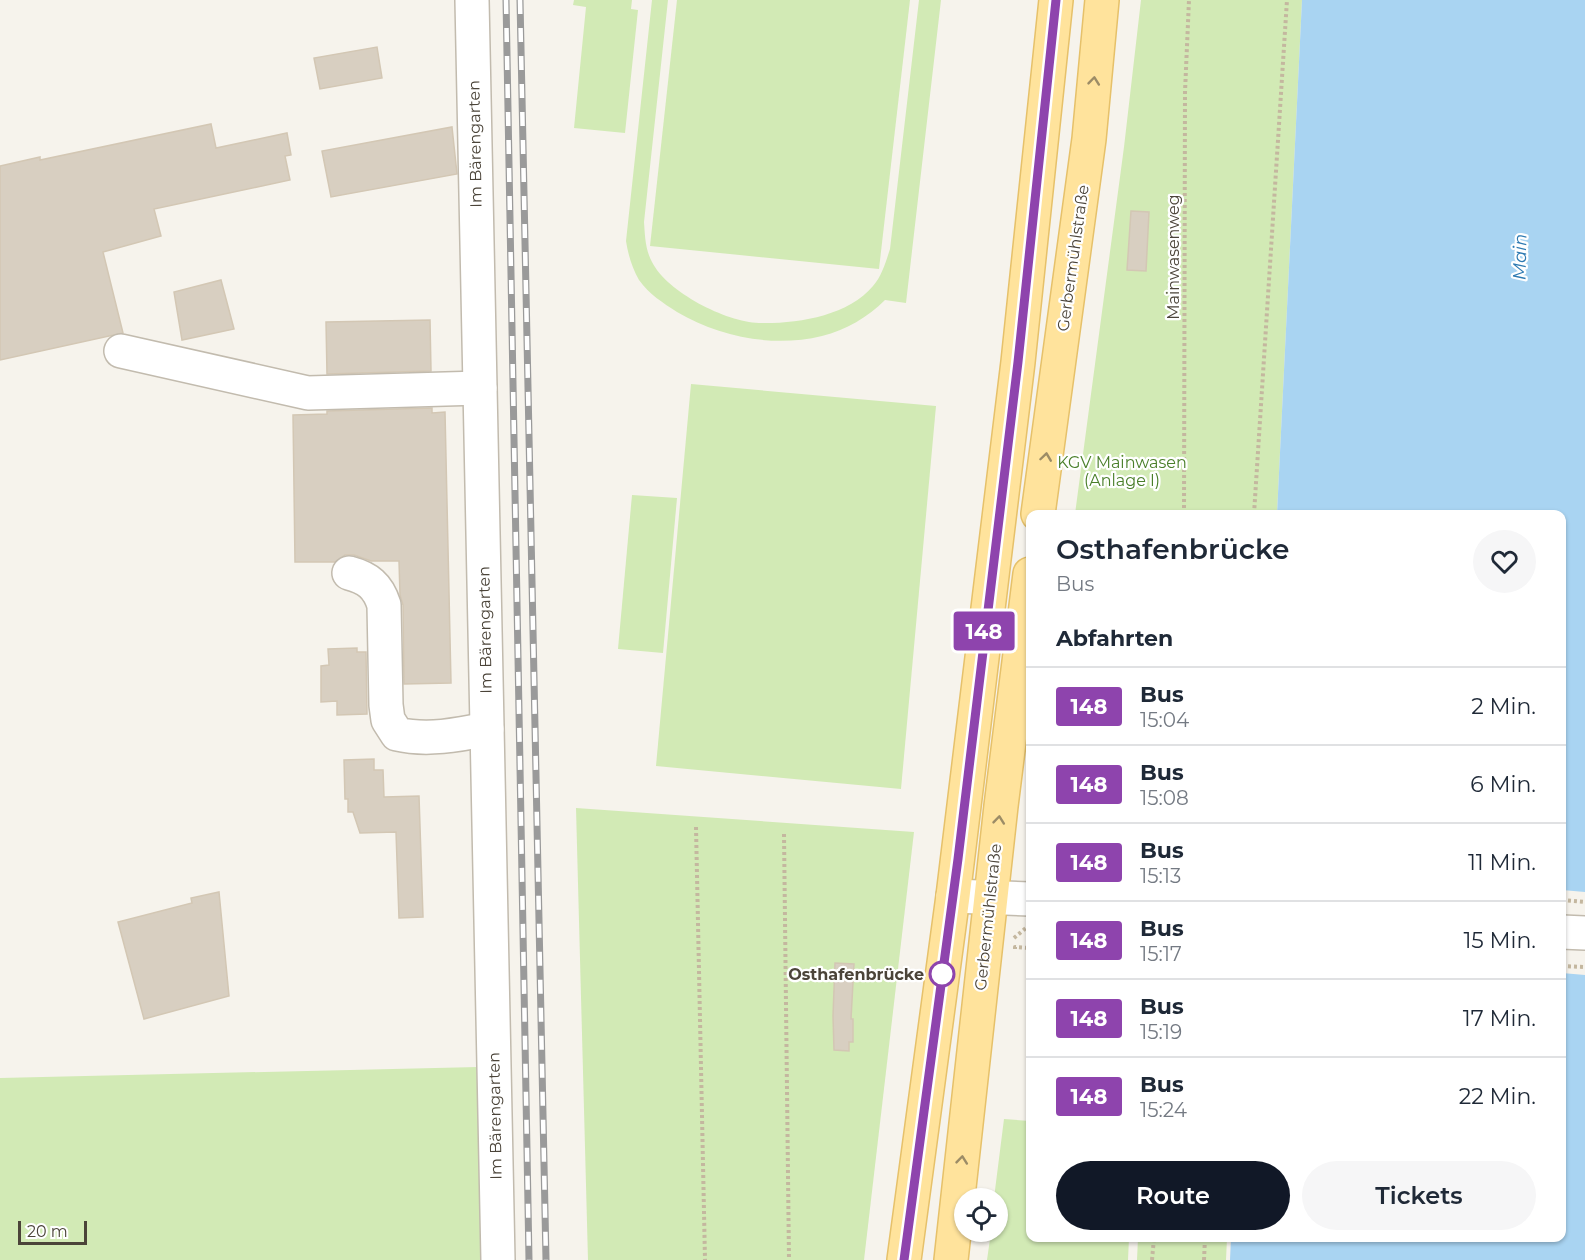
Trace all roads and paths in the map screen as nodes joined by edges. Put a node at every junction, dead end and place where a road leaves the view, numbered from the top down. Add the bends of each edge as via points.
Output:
1 (472, 0) edge
2 (1056, 0) edge
3 (1102, 0) edge
4 (1189, 0) edge
5 (1287, 0) edge
6 (121, 351) dead end
7 (480, 388) junction
8 (1039, 510) edge
9 (1184, 510) edge
10 (1254, 510) edge
11 (349, 573) dead end
12 (1026, 606) edge
13 (487, 729) junction
14 (696, 827) dead end
15 (784, 834) dead end
16 (953, 896) junction
17 (991, 898) junction
18 (1026, 899) edge
19 (1566, 900) edge
20 (1585, 902) edge
21 (1566, 932) edge
22 (1585, 933) edge
23 (1026, 948) edge
24 (1015, 955) dead end
25 (1566, 966) edge
26 (1585, 967) edge
27 (1154, 1242) edge
28 (1205, 1242) edge
29 (498, 1260) edge
30 (705, 1260) edge
31 (789, 1260) edge
32 (904, 1260) edge
33 (951, 1260) edge
34 (1152, 1260) edge
35 (1204, 1260) edge

1 - 7 street, Im Bärengarten
2 - 16 main road via 1018,362
8 -> 3 main road, Gerbermühlstraße via 1089,139
4 - 9 path, Mainwasenweg
5 - 10 path
6 - 7 street via 308,393
7 - 13 street, Im Bärengarten
11 - 13 street via 371,582 382,598 386,705 388,720 397,734 453,736
17 -> 12 main road, Gerbermühlstraße
13 - 29 street, Im Bärengarten
14 - 30 path
15 - 31 path
16 - 17 street
16 - 32 main road
17 - 18 street
33 -> 17 main road, Gerbermühlstraße
19 - 20 path
21 - 22 street
23 - 24 path via 1015,947
25 - 26 path
27 - 34 path
28 - 35 path

